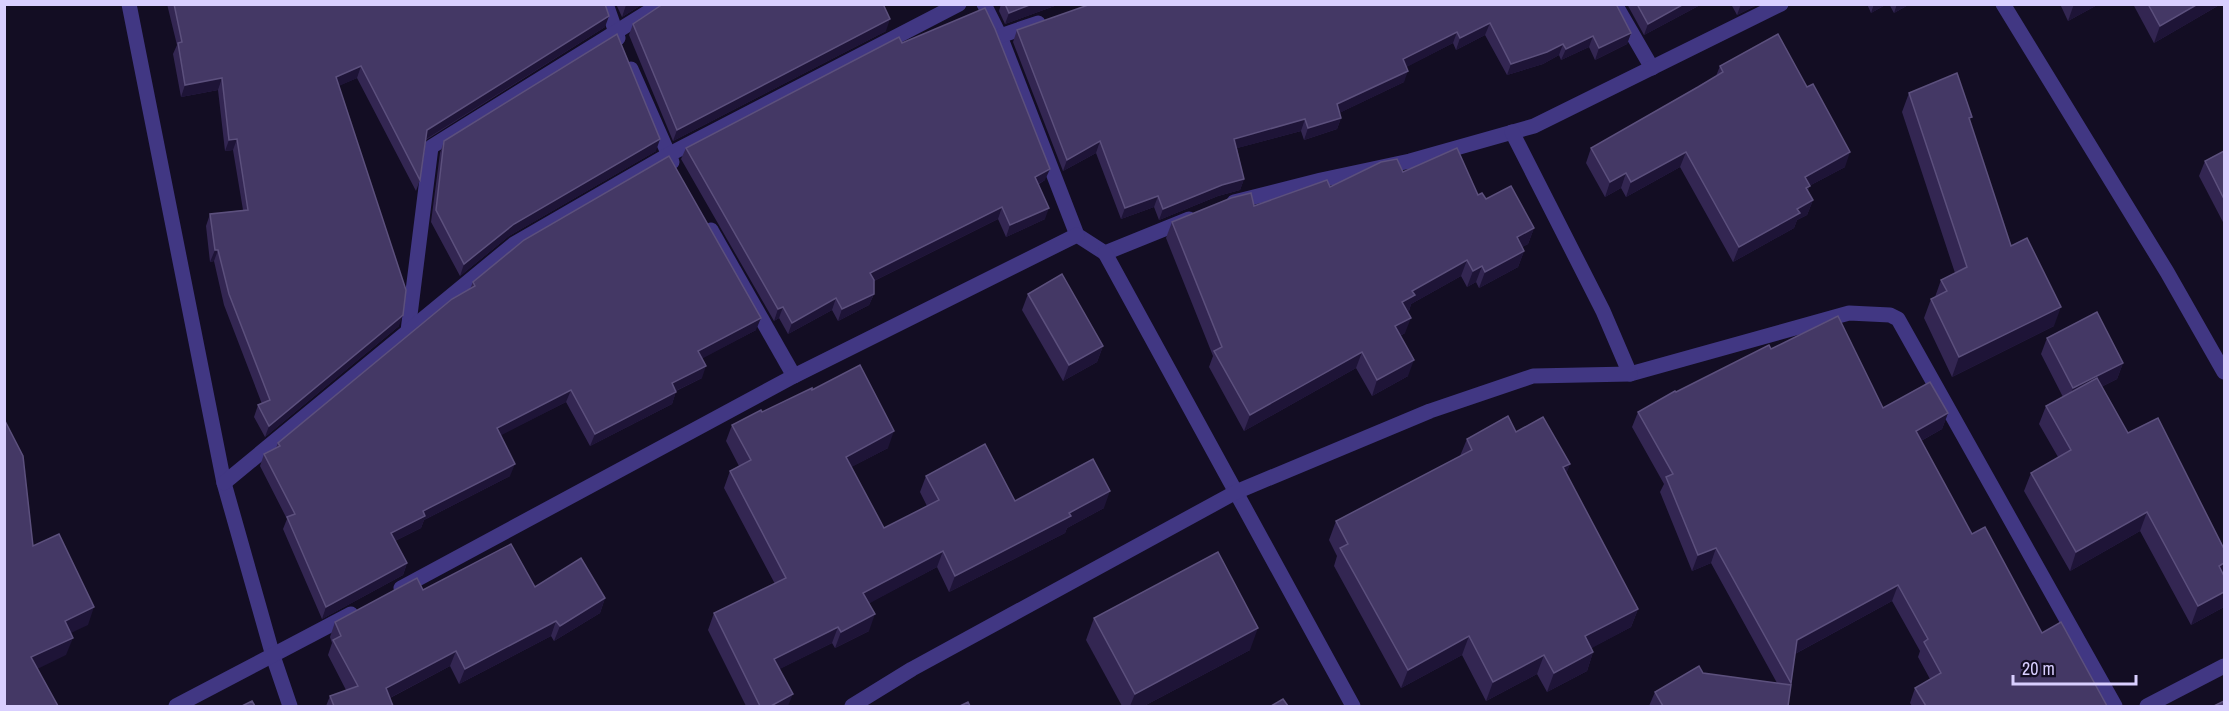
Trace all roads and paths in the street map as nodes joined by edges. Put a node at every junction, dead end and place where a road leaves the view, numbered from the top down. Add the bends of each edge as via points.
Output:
1 (129, 4) edge
2 (606, 4) edge
3 (660, 4) edge
4 (959, 4) edge
5 (984, 4) edge
6 (1615, 4) edge
7 (1781, 4) edge
8 (2003, 4) edge
9 (1051, 19) edge
10 (615, 31) junction
11 (1000, 36) junction
12 (1652, 68) junction
13 (1512, 132) junction
14 (668, 155) junction
15 (679, 175) edge
16 (1222, 205) edge
17 (1201, 214) edge
18 (702, 215) edge
19 (1077, 235) junction
20 (1106, 253) junction
21 (408, 331) junction
22 (2224, 372) edge
23 (1630, 374) junction
24 (794, 376) junction
25 (224, 483) junction
26 (1236, 492) junction
27 (387, 595) edge
28 (366, 606) edge
29 (273, 656) junction
30 (2224, 666) edge
31 (176, 706) edge
32 (290, 706) edge
33 (852, 706) edge
34 (1353, 706) edge
35 (2115, 706) edge
36 (2147, 706) edge

1 - 25 street
2 - 10 street
3 - 10 street
4 - 14 street
5 - 11 street
6 - 12 street
7 - 12 street
8 - 22 street
9 - 11 street
10 - 14 street
10 - 21 street via 430,147
11 - 19 street
12 - 13 street via 1534,126
13 - 16 street via 1410,161
13 - 23 street via 1603,311
14 - 15 street
14 - 21 street via 514,244
17 - 20 street
18 - 24 street
19 - 20 street
19 - 24 street
20 - 26 street
21 - 25 street
23 - 26 street via 1533,376 1430,411
23 - 35 street via 1849,313 1898,319
24 - 27 street
25 - 29 street
26 - 33 street via 912,669
26 - 34 street
28 - 29 street
29 - 31 street
29 - 32 street
30 - 36 street

